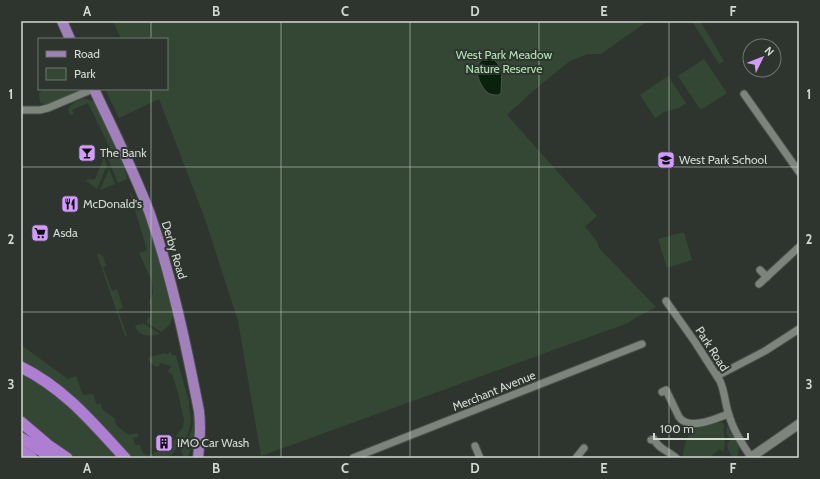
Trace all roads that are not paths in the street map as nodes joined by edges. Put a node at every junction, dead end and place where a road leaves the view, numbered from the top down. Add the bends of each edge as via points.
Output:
1 (62, 21) edge
2 (70, 38) edge
3 (91, 90) edge
4 (93, 90) edge
5 (744, 94) dead end
6 (21, 110) edge
7 (799, 172) edge
8 (799, 247) edge
9 (760, 270) dead end
10 (767, 277) junction
11 (759, 284) dead end
12 (666, 301) dead end
13 (799, 329) edge
14 (642, 344) dead end
15 (21, 367) edge
16 (717, 376) junction
17 (662, 392) dead end
18 (728, 414) junction
19 (21, 422) edge
20 (799, 424) edge
21 (200, 428) junction
22 (21, 438) edge
23 (651, 440) dead end
24 (475, 446) dead end
25 (584, 448) dead end
26 (53, 458) edge
27 (67, 458) edge
28 (125, 458) edge
29 (190, 458) edge
30 (198, 458) edge
31 (353, 458) edge
32 (480, 458) edge
33 (576, 458) edge
34 (676, 458) edge
35 (751, 458) edge

1 - 2 main road
3 - 6 street via 48,108
4 - 21 main road, Derby Road via 138,184 161,249 183,333
5 - 7 street
8 - 10 street
9 - 10 street
10 - 11 street
12 - 16 street, Park Road
13 - 16 street via 765,351
14 - 31 street, Merchant Avenue
15 - 28 highway via 51,384 71,400
16 - 18 street, Park Road via 723,387
17 - 18 street via 666,390 681,420 688,427
18 - 35 street, Park Road
19 - 27 highway
20 - 35 street
21 - 29 main road, Derby Road
21 - 30 main road, Derby Road
22 - 26 highway
23 - 34 street via 654,439 660,447
24 - 32 street
25 - 33 street

